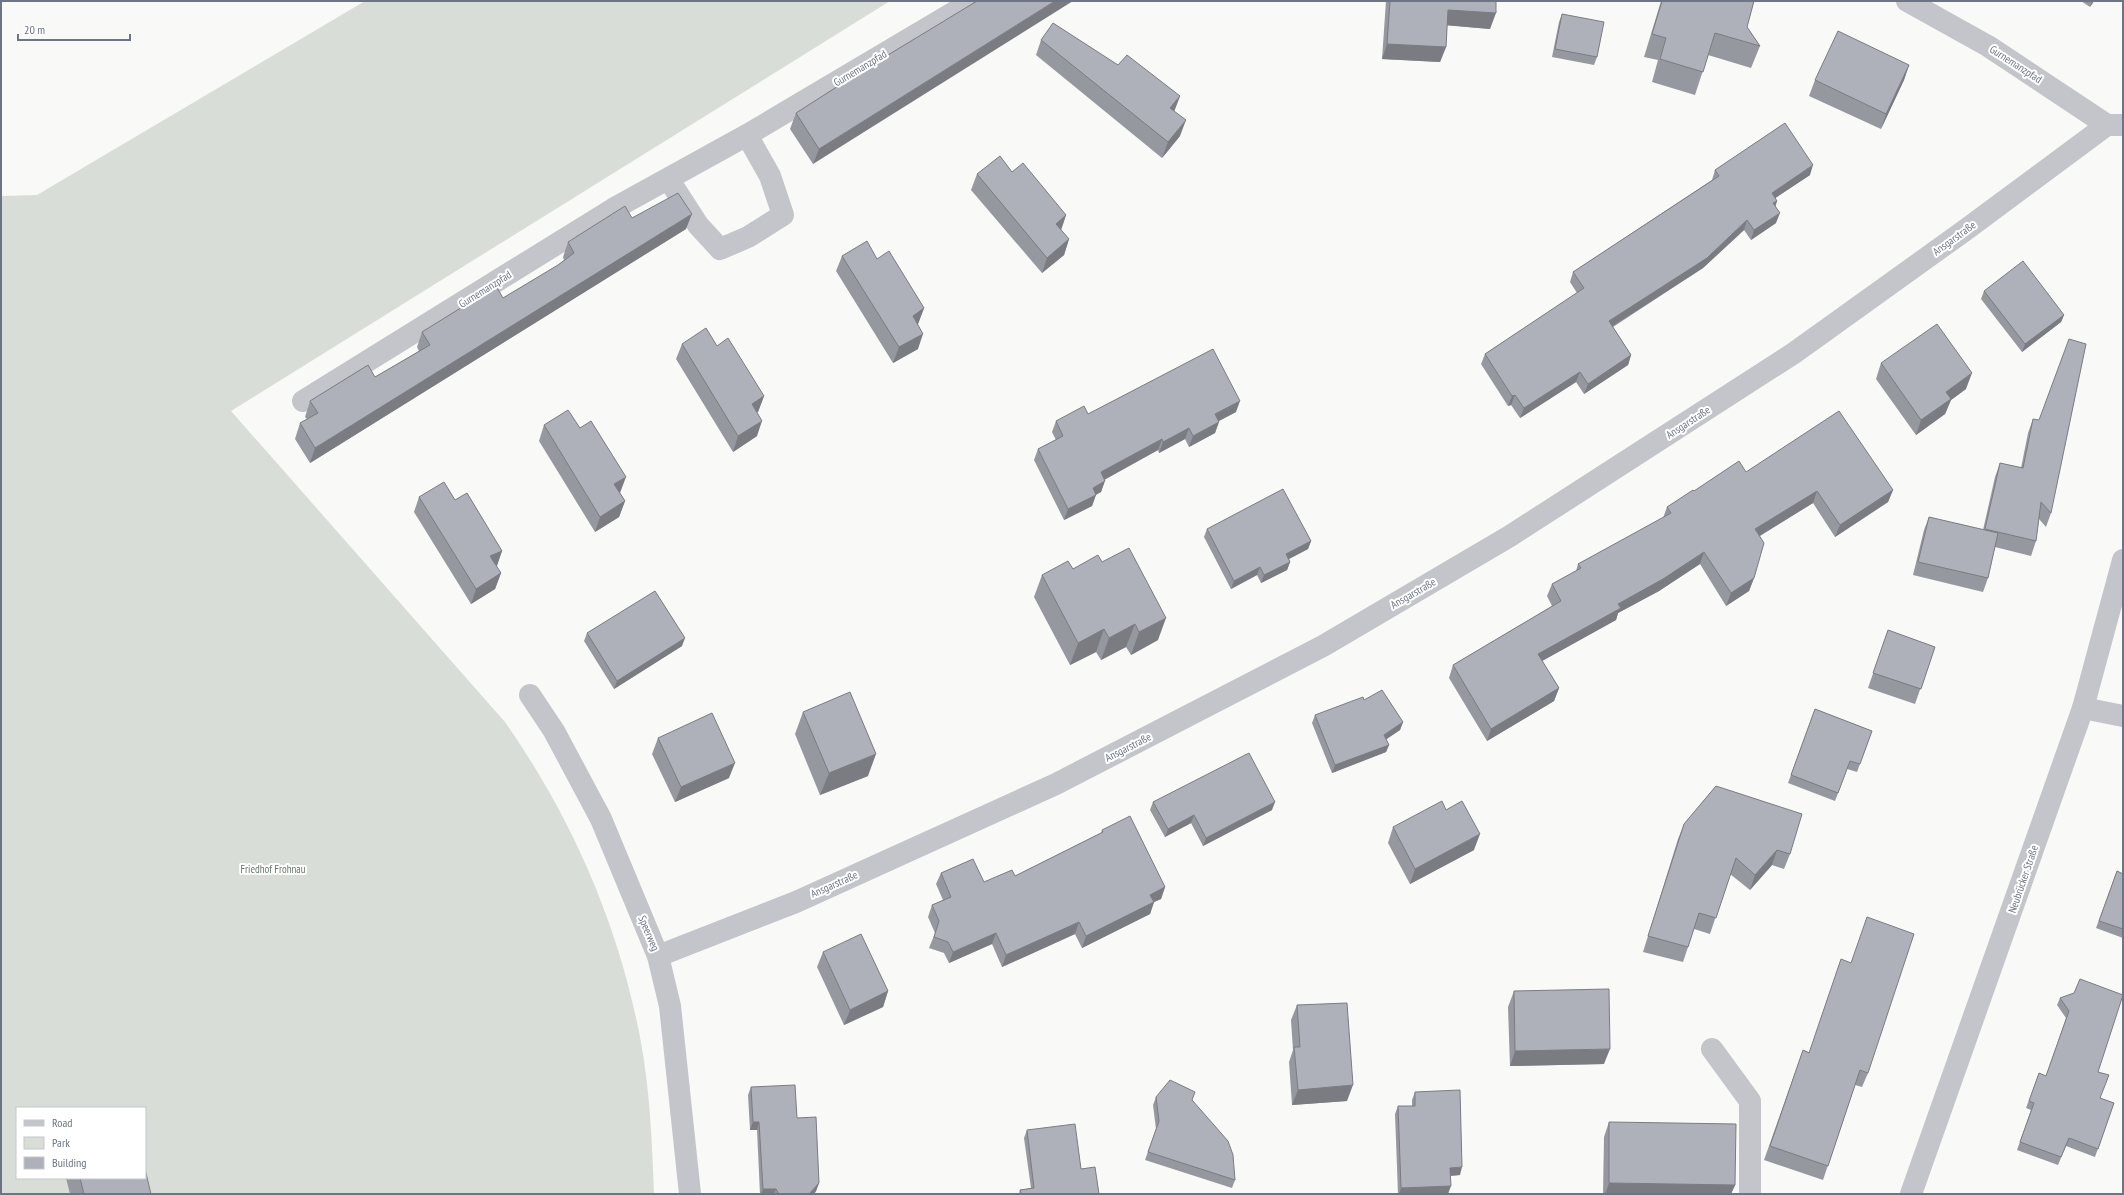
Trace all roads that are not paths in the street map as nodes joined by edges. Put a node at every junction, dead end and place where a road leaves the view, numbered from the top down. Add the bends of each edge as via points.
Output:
1 (973, 1) edge
2 (1907, 1) edge
3 (2115, 125) edge
4 (747, 135) junction
5 (669, 180) junction
6 (303, 401) dead end
7 (2123, 560) edge
8 (530, 695) dead end
9 (2083, 708) junction
10 (2123, 716) edge
11 (658, 956) junction
12 (1712, 1049) dead end
13 (690, 1194) edge
14 (1750, 1194) edge
15 (1911, 1194) edge

1 - 4 street, Gurnemanzpfad
2 - 3 street, Gurnemanzpfad via 1988,46
3 - 11 street, Ansgarstraße via 1794,354 1510,536 1330,642 1056,784 796,902
4 - 5 street, Gurnemanzpfad
4 - 5 street via 770,176 783,215 748,237 720,249 698,225
5 - 6 street, Gurnemanzpfad via 613,209
7 - 9 street, Neubrücker Straße
8 - 11 street, Speerweg via 554,731 600,819
9 - 10 street
9 - 15 street, Neubrücker Straße
11 - 13 street, Speerweg via 671,1014
12 - 14 street via 1750,1101

